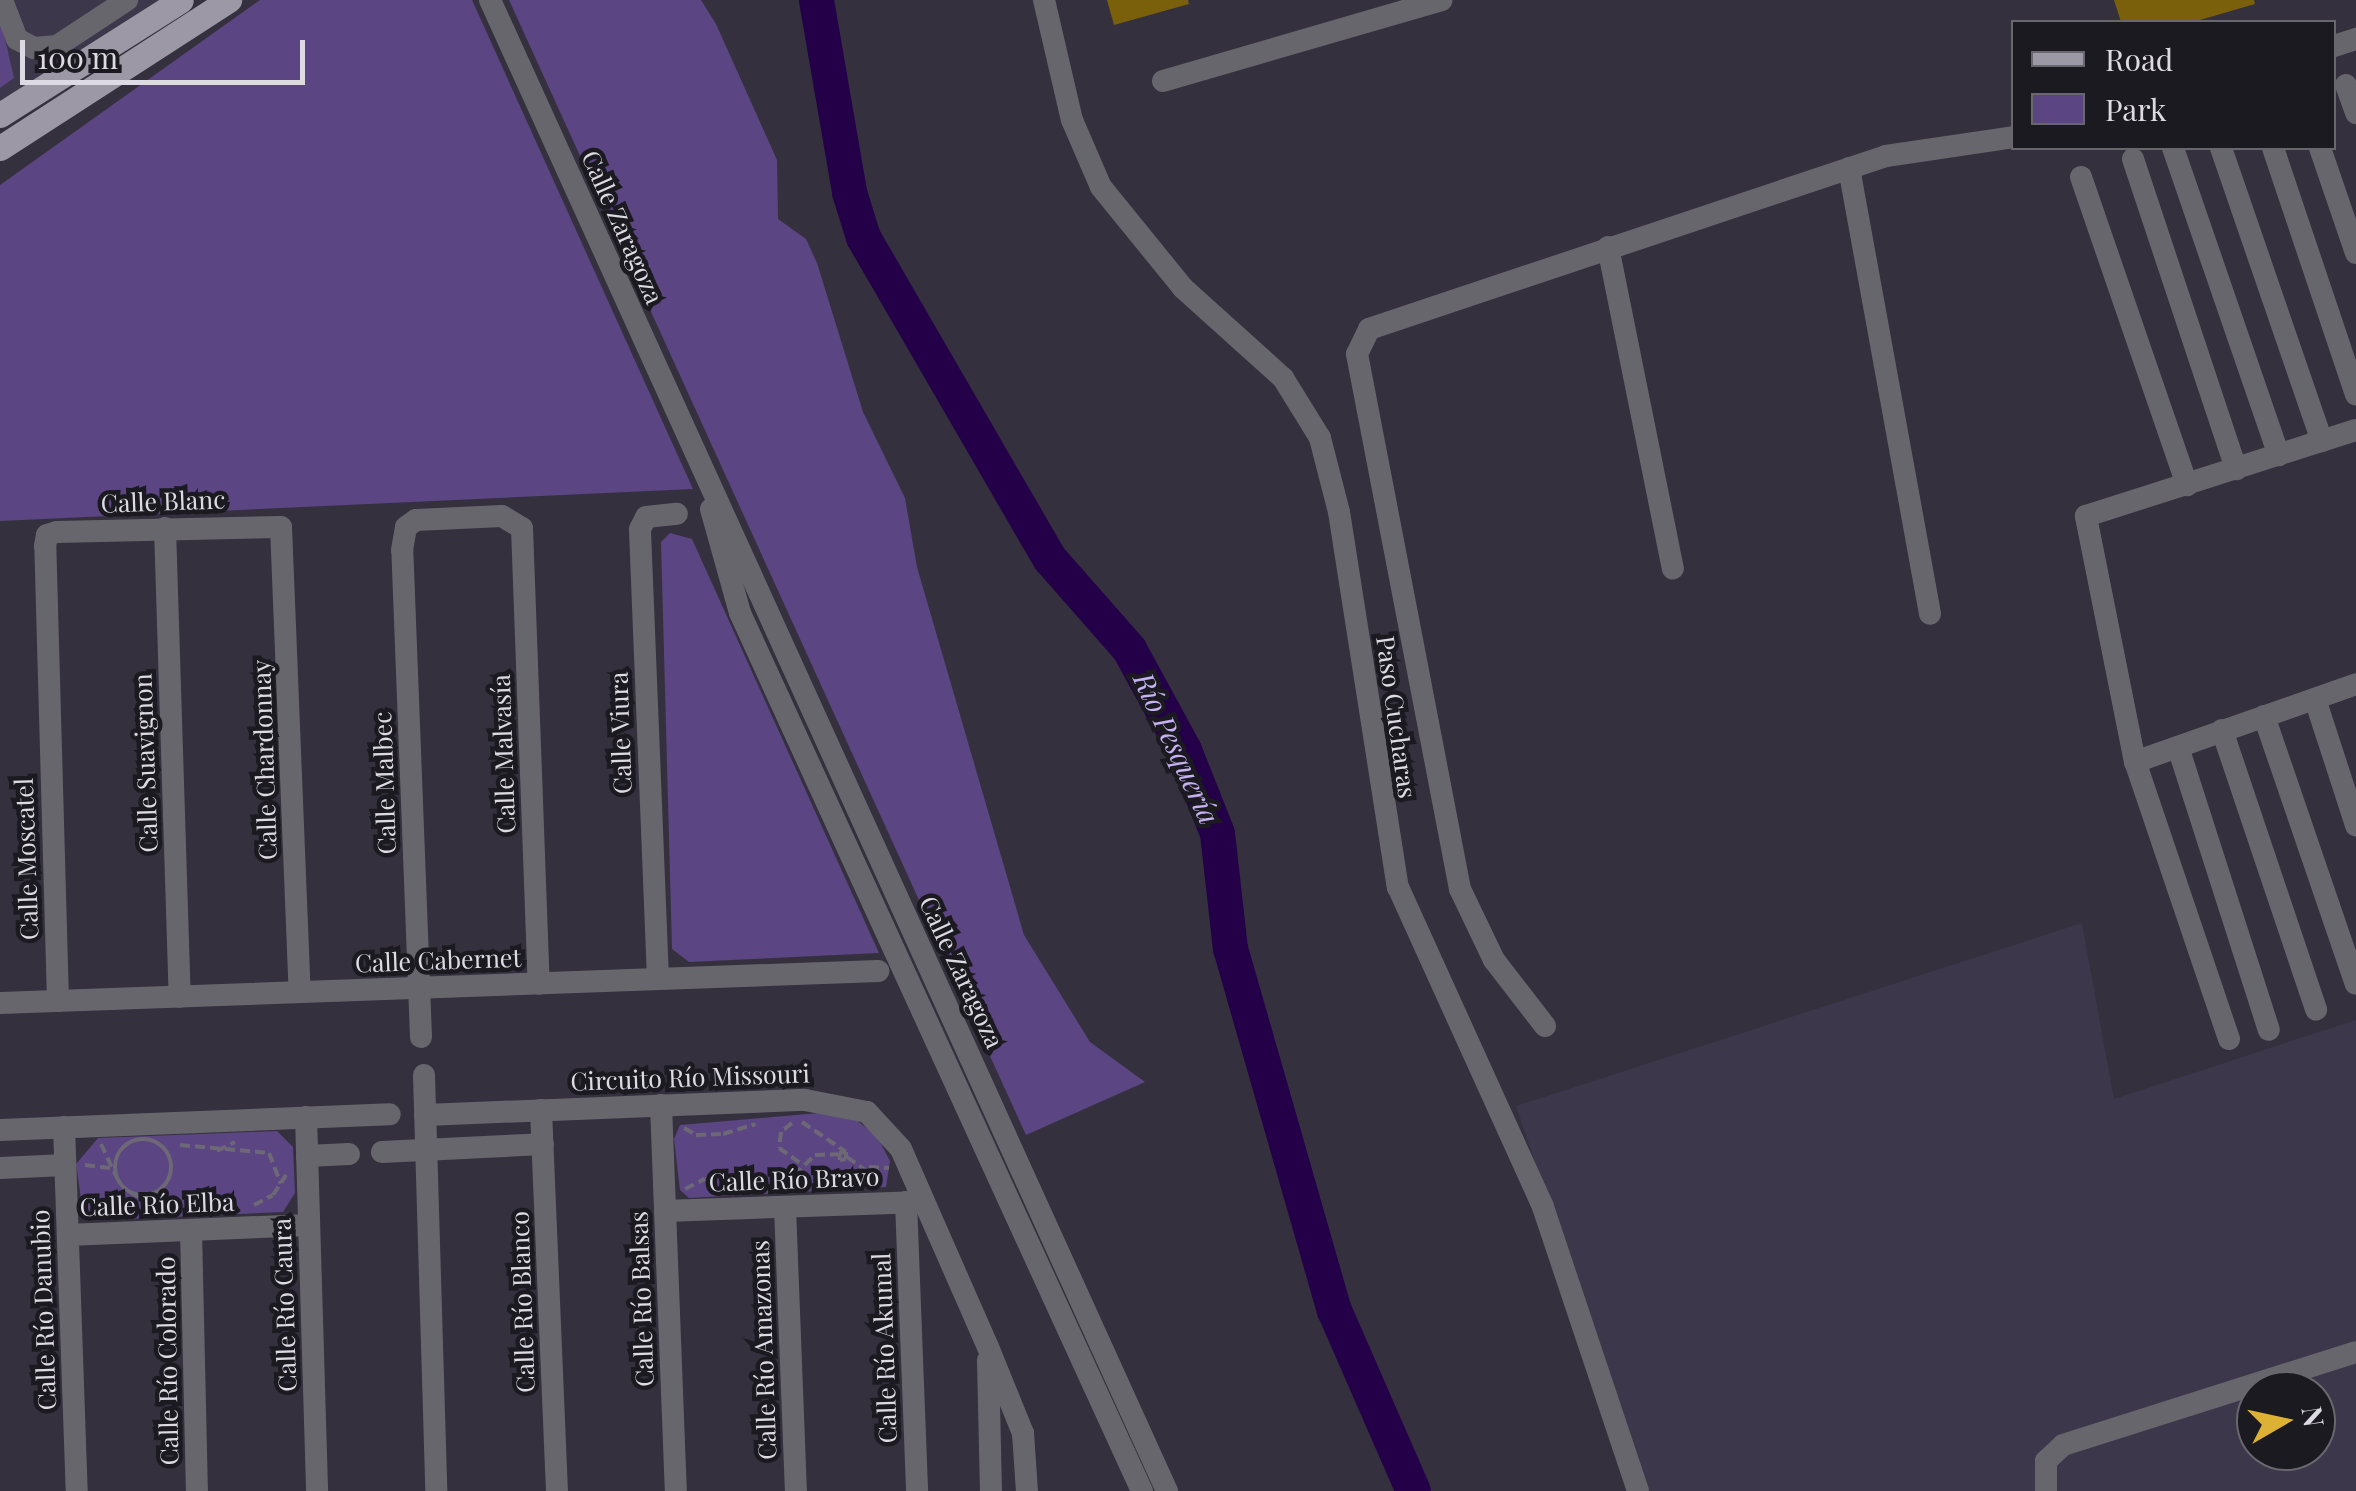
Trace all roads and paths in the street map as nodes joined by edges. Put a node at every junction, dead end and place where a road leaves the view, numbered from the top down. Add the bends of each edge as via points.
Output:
1 (2, 0) edge
2 (127, 0) edge
3 (182, 0) edge
4 (229, 0) edge
5 (490, 0) edge
6 (1044, 0) edge
7 (1441, 0) edge
8 (1163, 81) dead end
9 (2346, 85) dead end
10 (2356, 114) edge
11 (0, 115) edge
12 (2011, 138) edge
13 (0, 148) edge
14 (2174, 150) edge
15 (2222, 150) edge
16 (2274, 150) edge
17 (2321, 150) edge
18 (2133, 159) dead end
19 (1849, 168) junction
20 (2081, 176) dead end
21 (1608, 247) junction
22 (2356, 254) edge
23 (2356, 394) edge
24 (2356, 430) edge
25 (2322, 441) junction
26 (2279, 455) junction
27 (2236, 469) junction
28 (706, 476) junction
29 (2187, 485) junction
30 (677, 514) dead end
31 (281, 527) joint
32 (165, 528) junction
33 (406, 528) joint
34 (47, 536) joint
35 (1672, 569) dead end
36 (1930, 614) dead end
37 (2355, 688) edge
38 (2314, 699) junction
39 (2264, 716) junction
40 (2222, 730) junction
41 (2178, 747) junction
42 (2135, 762) junction
43 (2356, 825) edge
44 (931, 969) junction
45 (878, 971) dead end
46 (658, 980) junction
47 (908, 980) junction
48 (539, 984) junction
49 (2356, 984) edge
50 (419, 988) junction
51 (300, 992) junction
52 (180, 997) junction
53 (58, 1001) junction
54 (0, 1004) edge
55 (2316, 1010) dead end
56 (1545, 1026) dead end
57 (2269, 1030) dead end
58 (422, 1037) dead end
59 (2229, 1039) dead end
60 (424, 1075) dead end
61 (661, 1106) junction
62 (542, 1110) junction
63 (390, 1114) dead end
64 (426, 1115) junction
65 (306, 1118) junction
66 (774, 1125) dead end
67 (64, 1127) junction
68 (0, 1130) edge
69 (783, 1130) junction
70 (249, 1137) dead end
71 (146, 1140) junction
72 (543, 1144) junction
73 (217, 1150) junction
74 (426, 1150) junction
75 (382, 1152) dead end
76 (349, 1154) dead end
77 (846, 1154) junction
78 (298, 1162) junction
79 (73, 1164) junction
80 (802, 1164) junction
81 (0, 1168) edge
82 (869, 1168) junction
83 (118, 1178) junction
84 (281, 1184) junction
85 (130, 1192) junction
86 (682, 1192) dead end
87 (775, 1196) junction
88 (915, 1202) junction
89 (242, 1208) dead end
90 (166, 1210) dead end
91 (665, 1211) junction
92 (309, 1225) junction
93 (191, 1230) junction
94 (68, 1235) junction
95 (988, 1347) junction
96 (2356, 1352) edge
97 (77, 1491) edge
98 (198, 1491) edge
99 (317, 1491) edge
100 (436, 1491) edge
101 (557, 1491) edge
102 (676, 1491) edge
103 (796, 1491) edge
104 (917, 1491) edge
105 (991, 1491) edge
106 (1027, 1491) edge
107 (1142, 1491) edge
108 (1167, 1491) edge
109 (1638, 1491) edge
110 (2046, 1491) edge

1 - 2 street via 16,39 34,48 58,46
3 - 11 main road
4 - 13 main road
5 - 28 street, Calle Zaragoza
6 - 109 street, Paso Cucharas via 1072,120 1101,187 1184,288 1282,378 1320,438 1340,512 1398,887 1543,1207
7 - 8 street
9 - 10 street
12 - 19 street
14 - 26 street
15 - 25 street
16 - 23 street
17 - 22 street
18 - 27 street
19 - 21 street
19 - 36 street
20 - 29 street
21 - 35 street
21 - 56 street via 1393,317 1369,329 1358,354 1460,889 1494,960
24 - 25 street
25 - 26 street
26 - 27 street
27 - 29 street
28 - 44 street, Calle Zaragoza
28 - 47 street, Calle Zaragoza via 717,545 740,614
29 - 42 street via 2086,516
30 - 46 street, Calle Viura via 646,516 640,529
31 - 32 street, Calle Blanc
31 - 51 street, Calle Chardonnay
32 - 34 street, Calle Blanc
32 - 52 street, Calle Suavignon
33 - 48 street, Calle Malvasía via 422,519 502,516 520,523
33 - 50 street, Calle Malbec
34 - 53 street, Calle Moscatel
37 - 38 street
38 - 39 street
38 - 43 street
39 - 40 street
39 - 49 street
40 - 41 street
40 - 55 street
41 - 42 street
41 - 57 street
42 - 59 street
44 - 47 street
44 - 108 street, Calle Zaragoza
45 - 46 street, Calle Cabernet
46 - 48 street, Calle Cabernet
47 - 107 street, Calle Zaragoza
48 - 50 street, Calle Cabernet
50 - 51 street, Calle Cabernet
50 - 58 street, Calle Malbec
51 - 52 street, Calle Cabernet
52 - 53 street, Calle Cabernet
53 - 54 street, Calle Cabernet
60 - 64 street
61 - 62 street, Circuito Río Missouri
61 - 88 street, Circuito Río Missouri via 817,1100 857,1107 893,1135
61 - 91 street, Calle Río Balsas
62 - 64 street, Circuito Río Missouri
62 - 72 street, Calle Río Blanco
63 - 65 street
64 - 74 street
65 - 67 street
65 - 78 street, Calle Río Caura
66 - 69 path
67 - 68 street
67 - 79 street, Calle Río Danubio
69 - 77 path via 806,1123
69 - 80 path via 782,1152
70 - 73 path
71 - 73 path
71 - 83 path via 121,1151
71 - 85 path via 168,1154 168,1180 148,1195
72 - 74 street
72 - 101 street, Calle Río Blanco
73 - 84 path via 270,1153
74 - 75 street
74 - 100 street
76 - 78 street
77 - 80 path via 815,1155
77 - 82 path
78 - 84 path
78 - 92 street, Calle Río Caura
79 - 81 street
79 - 83 path via 110,1168
79 - 94 street, Calle Río Danubio
80 - 87 path
82 - 82 path via 885,1186 888,1183 890,1168
83 - 85 path
84 - 89 path via 274,1195
85 - 90 path
86 - 87 path via 699,1180 728,1178
87 - 88 street, Calle Río Bravo
87 - 91 street, Calle Río Bravo
87 - 103 street, Calle Río Amazonas
88 - 95 street, Circuito Río Missouri
88 - 104 street, Calle Río Akumal
91 - 102 street, Calle Río Balsas
92 - 93 street, Calle Río Elba
92 - 99 street, Calle Río Caura
93 - 94 street, Calle Río Elba
93 - 98 street, Calle Río Colorado
94 - 97 street, Calle Río Danubio
95 - 105 street, Circuito Río Missouri
95 - 106 street, Circuito Río Missouri via 1023,1433
96 - 110 street via 2063,1444 2046,1461

